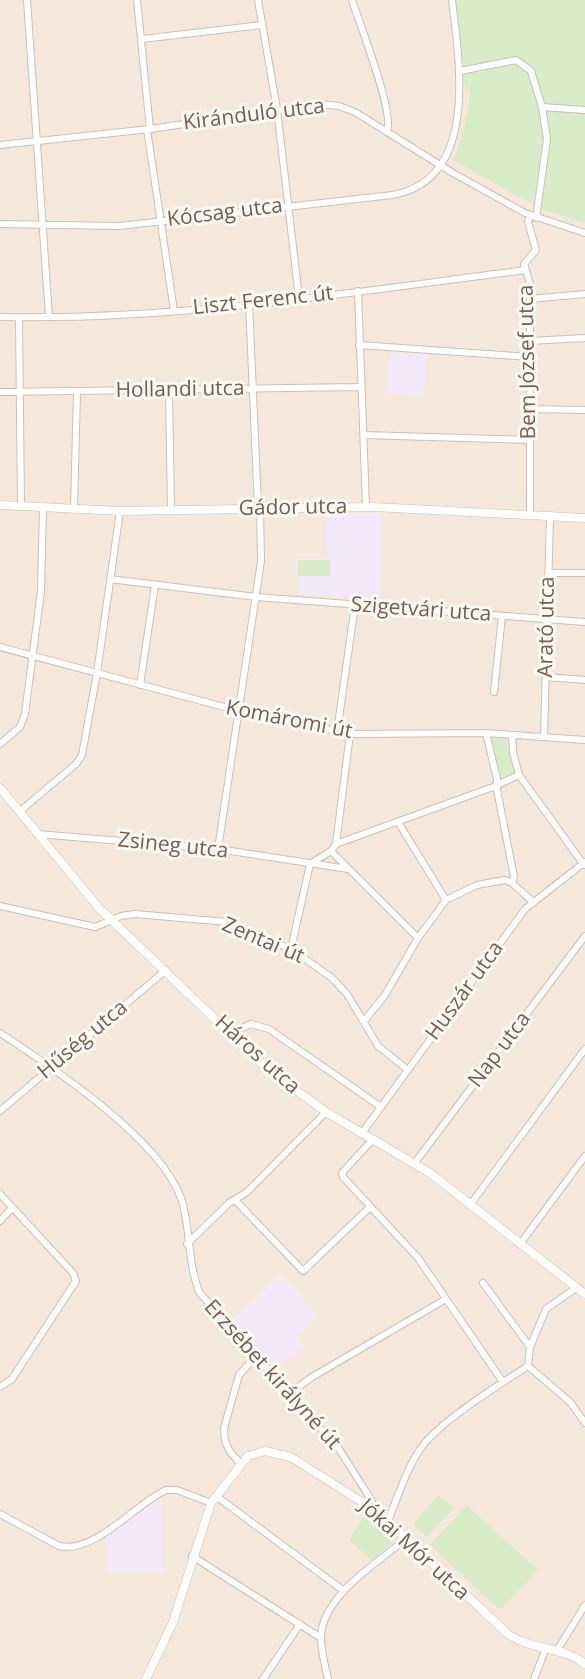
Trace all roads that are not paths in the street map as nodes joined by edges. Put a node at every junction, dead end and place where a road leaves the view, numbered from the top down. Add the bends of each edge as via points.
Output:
1 (27, 0) edge
2 (137, 0) edge
3 (258, 0) edge
4 (352, 0) edge
5 (452, 0) edge
6 (262, 26) junction
7 (142, 39) junction
8 (460, 71) junction
9 (542, 107) junction
10 (277, 109) junction
11 (585, 110) edge
12 (148, 129) junction
13 (387, 130) junction
14 (37, 143) junction
15 (0, 145) edge
16 (439, 164) junction
17 (287, 206) junction
18 (533, 217) junction
19 (160, 221) junction
20 (0, 224) edge
21 (42, 225) junction
22 (585, 233) edge
23 (525, 270) junction
24 (358, 291) junction
25 (585, 294) edge
26 (300, 298) junction
27 (530, 298) junction
28 (249, 303) junction
29 (174, 311) junction
30 (0, 317) edge
31 (49, 317) junction
32 (19, 318) junction
33 (585, 338) edge
34 (530, 341) junction
35 (359, 345) junction
36 (530, 357) junction
37 (360, 387) junction
38 (254, 388) junction
39 (169, 391) junction
40 (0, 392) edge
41 (77, 392) junction
42 (19, 393) junction
43 (530, 409) junction
44 (585, 410) edge
45 (364, 435) junction
46 (530, 440) junction
47 (0, 505) edge
48 (21, 506) junction
49 (44, 507) junction
50 (259, 507) junction
51 (366, 507) junction
52 (75, 509) junction
53 (171, 509) junction
54 (120, 511) junction
55 (530, 516) junction
56 (550, 516) junction
57 (585, 518) edge
58 (548, 573) junction
59 (585, 573) edge
60 (110, 579) junction
61 (155, 585) junction
62 (256, 597) junction
63 (355, 605) junction
64 (502, 616) junction
65 (547, 619) junction
66 (585, 622) edge
67 (0, 647) edge
68 (34, 657) junction
69 (97, 673) junction
70 (547, 676) junction
71 (585, 680) edge
72 (140, 685) junction
73 (494, 692) dead end
74 (239, 711) junction
75 (337, 732) junction
76 (486, 733) junction
77 (350, 734) junction
78 (512, 735) junction
79 (544, 736) junction
80 (585, 740) edge
81 (0, 744) edge
82 (519, 775) junction
83 (497, 785) junction
84 (0, 788) edge
85 (19, 812) junction
86 (398, 822) junction
87 (36, 834) junction
88 (336, 844) junction
89 (218, 849) junction
90 (331, 851) junction
91 (310, 864) junction
92 (584, 864) edge
93 (348, 869) junction
94 (512, 883) junction
95 (446, 900) junction
96 (532, 901) junction
97 (0, 906) edge
98 (111, 921) junction
99 (585, 936) edge
100 (418, 938) junction
101 (291, 949) junction
102 (166, 970) junction
103 (364, 1021) junction
104 (0, 1033) edge
105 (231, 1033) junction
106 (585, 1049) edge
107 (52, 1065) junction
108 (408, 1070) junction
109 (381, 1107) junction
110 (0, 1111) edge
111 (327, 1112) junction
112 (362, 1133) junction
113 (373, 1139) junction
114 (585, 1156) edge
115 (414, 1164) junction
116 (0, 1194) edge
117 (235, 1200) junction
118 (470, 1205) junction
119 (370, 1207) junction
120 (12, 1208) junction
121 (0, 1221) edge
122 (187, 1244) junction
123 (520, 1244) junction
124 (483, 1283) dead end
125 (582, 1289) edge
126 (446, 1299) junction
127 (530, 1347) junction
128 (256, 1356) junction
129 (528, 1366) junction
130 (503, 1382) junction
131 (1, 1387) edge
132 (289, 1394) junction
133 (585, 1423) edge
134 (241, 1464) junction
135 (216, 1496) junction
136 (211, 1503) junction
137 (370, 1507) junction
138 (0, 1514) edge
139 (388, 1521) junction
140 (407, 1538) junction
141 (192, 1556) junction
142 (344, 1591) junction
143 (585, 1605) edge
144 (300, 1624) junction
145 (321, 1638) junction
146 (546, 1648) junction
147 (558, 1649) junction
148 (585, 1664) edge
149 (146, 1679) edge
150 (263, 1679) edge
151 (328, 1679) edge
152 (534, 1679) edge

1 - 14 street
2 - 7 street
3 - 6 street
4 - 13 street via 381,88 389,121
5 - 8 street, Kócsag utca
6 - 7 street
6 - 10 street
7 - 12 street
8 - 9 street via 512,60 521,62 532,73
8 - 16 street, Kócsag utca via 458,117 447,154
9 - 11 street
9 - 18 street via 547,139
10 - 12 street, Kiránduló utca
10 - 13 street, Kiránduló utca via 339,106
10 - 17 street
12 - 14 street, Kiránduló utca
12 - 19 street
13 - 16 street, Kiránduló utca
14 - 15 street, Kiránduló utca
14 - 21 street
16 - 17 street, Kócsag utca via 420,184 400,193
16 - 18 street, Kiránduló utca
17 - 19 street, Kócsag utca
17 - 26 street
18 - 22 street, Kiránduló utca
18 - 23 street, Bem József utca via 528,224 536,250 524,262
19 - 21 street, Kócsag utca via 91,227
19 - 29 street
20 - 21 street, Kócsag utca
21 - 31 street
23 - 24 street, Liszt Ferenc út
23 - 27 street, Bem József utca
24 - 26 street, Liszt Ferenc út
24 - 35 street
25 - 27 street
26 - 28 street, Liszt Ferenc út
27 - 34 street, Bem József utca
28 - 29 street, Liszt Ferenc út
28 - 38 street
29 - 31 street, Liszt Ferenc út
30 - 32 street, Liszt Ferenc út
31 - 32 street, Liszt Ferenc út
32 - 42 street
33 - 34 street
34 - 36 street, Bem József utca
35 - 36 street
35 - 37 street
36 - 43 street, Bem József utca
37 - 38 street, Hollandi utca
37 - 45 street
38 - 39 street, Hollandi utca
38 - 50 street
39 - 41 street, Hollandi utca
39 - 53 street
40 - 42 street, Hollandi utca
41 - 42 street, Hollandi utca
41 - 52 street
42 - 48 street
43 - 44 street
43 - 46 street, Bem József utca
45 - 46 street
45 - 51 street
46 - 55 street, Bem József utca
47 - 48 street, Gádor utca
48 - 49 street, Gádor utca
49 - 52 street, Gádor utca
49 - 68 street
50 - 51 street, Gádor utca
50 - 53 street, Gádor utca
50 - 62 street via 261,561
51 - 55 street, Gádor utca
52 - 54 street, Gádor utca
53 - 54 street, Gádor utca
54 - 60 street
55 - 56 street, Gádor utca
56 - 57 street, Gádor utca
56 - 58 street, Arató utca
58 - 59 street
58 - 65 street, Arató utca
60 - 61 street, Szigetvári utca
60 - 69 street
61 - 62 street, Szigetvári utca
61 - 72 street
62 - 63 street, Szigetvári utca
62 - 74 street
63 - 64 street, Szigetvári utca
63 - 75 street
64 - 65 street, Szigetvári utca
64 - 73 street
65 - 66 street, Szigetvári utca
65 - 70 street, Arató utca
67 - 68 street, Komáromi út
68 - 69 street, Komáromi út
68 - 81 street via 23,722
69 - 72 street, Komáromi út
69 - 85 street via 80,759
70 - 71 street
70 - 79 street, Arató utca
72 - 74 street, Komáromi út
74 - 75 street, Komáromi út
74 - 89 street
75 - 77 street, Komáromi út
76 - 77 street, Komáromi út
76 - 78 street, Komáromi út
76 - 83 street
77 - 88 street
78 - 79 street, Komáromi út
78 - 82 street
79 - 80 street, Komáromi út
82 - 83 street
82 - 92 street
83 - 86 street
83 - 94 street
84 - 85 street, Háros utca
85 - 87 street, Háros utca
86 - 88 street
86 - 95 street
87 - 89 street, Zsineg utca
87 - 98 street, Háros utca
88 - 90 street
89 - 91 street, Zsineg utca
90 - 91 street
90 - 93 street
91 - 93 street, Zsineg utca
91 - 101 street
92 - 96 street, Huszár utca
93 - 100 street
94 - 95 street via 505,880 477,885
94 - 96 street
95 - 100 street
96 - 108 street, Huszár utca
97 - 98 street, Zentai út via 95,927
98 - 101 street, Zentai út via 135,914 204,918 227,922
98 - 102 street, Háros utca
99 - 115 street, Nap utca
100 - 103 street via 385,995
101 - 103 street, Zentai út via 332,978
102 - 105 street, Háros utca
102 - 107 street, Hűség utca
103 - 108 street, Zentai út via 378,1046
104 - 107 street, Erzsébet királyné út
105 - 109 street via 251,1024 269,1029
105 - 111 street, Háros utca via 288,1087
106 - 118 street
107 - 110 street, Hűség utca
107 - 122 street, Erzsébet királyné út via 145,1144 166,1169 184,1208
108 - 109 street, Huszár utca
109 - 112 street, Huszár utca
111 - 112 street, Háros utca
111 - 117 street
112 - 113 street, Háros utca
113 - 115 street, Háros utca
113 - 119 street via 342,1173
114 - 123 street
115 - 118 street, Háros utca
116 - 120 street
117 - 119 street via 303,1271
117 - 122 street
118 - 123 street, Háros utca
119 - 126 street via 418,1258
120 - 121 street
120 - 131 street via 76,1278 63,1304 12,1378
122 - 128 street, Erzsébet királyné út via 203,1299
123 - 125 street, Háros utca
124 - 127 street
125 - 127 street via 546,1309
126 - 130 street
126 - 132 street via 337,1361
127 - 129 street
128 - 132 street, Erzsébet királyné út
128 - 134 street via 239,1375 224,1428 230,1452
129 - 130 street
129 - 133 street via 570,1402
130 - 139 street via 428,1440
132 - 137 street, Erzsébet királyné út via 349,1463 372,1501
134 - 135 street
134 - 137 street, Jókai Mór utca via 256,1452 282,1454
135 - 136 street
135 - 142 street
136 - 138 street via 177,1490 166,1490 102,1534 69,1547 59,1546
136 - 141 street
137 - 139 street, Jókai Mór utca
139 - 140 street, Jókai Mór utca
140 - 142 street
140 - 146 street, Jókai Mór utca via 509,1635 525,1644
141 - 144 street
141 - 149 street via 173,1622
142 - 145 street via 327,1615
143 - 147 street
144 - 145 street
144 - 150 street
145 - 151 street
146 - 147 street, Jókai Mór utca
146 - 152 street
147 - 148 street, Jókai Mór utca

